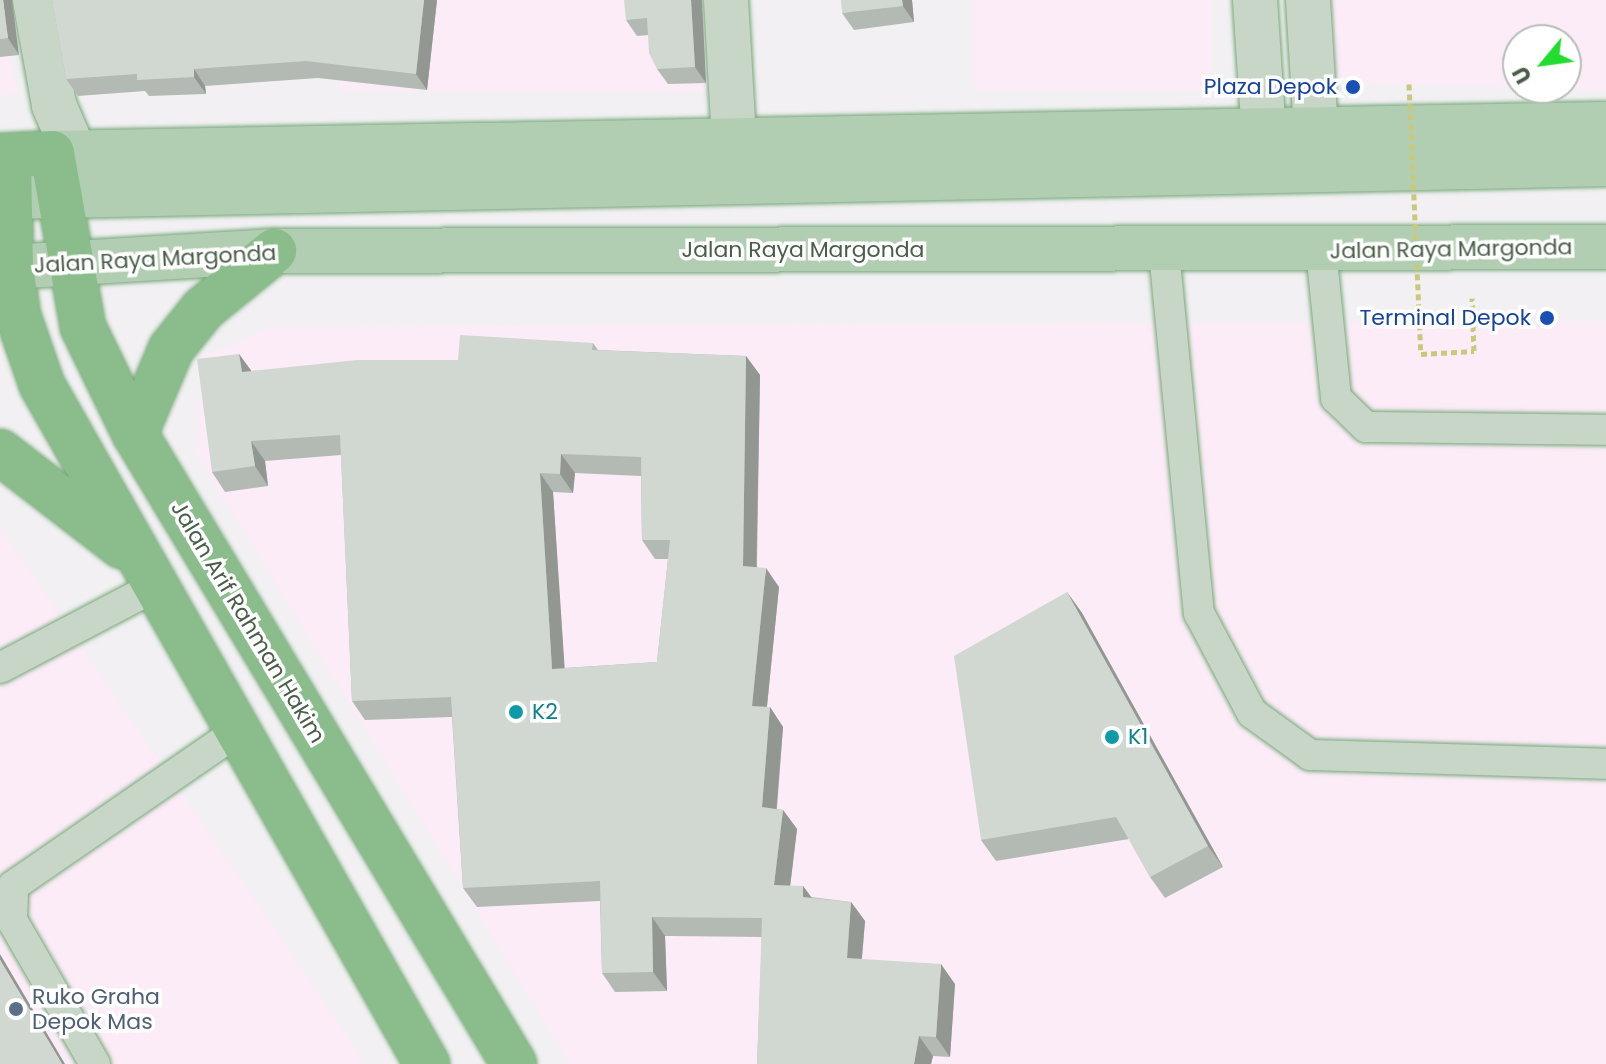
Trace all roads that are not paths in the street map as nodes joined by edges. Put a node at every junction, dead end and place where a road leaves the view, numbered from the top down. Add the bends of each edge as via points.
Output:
1 (35, 0) edge
2 (726, 0) edge
3 (1255, 0) edge
4 (1308, 0) edge
5 (1326, 0) edge
6 (1606, 124) edge
7 (734, 138) junction
8 (1325, 147) junction
9 (1265, 148) junction
10 (1606, 164) edge
11 (63, 166) junction
12 (4, 177) edge
13 (1606, 247) edge
14 (1321, 250) junction
15 (274, 251) junction
16 (1164, 251) junction
17 (72, 263) junction
18 (5, 268) edge
19 (1606, 430) edge
20 (135, 434) junction
21 (0, 452) edge
22 (146, 574) junction
23 (0, 668) edge
24 (236, 732) junction
25 (1606, 764) edge
26 (95, 1064) edge
27 (427, 1064) edge
28 (514, 1064) edge

1 - 11 street
2 - 7 street
3 - 9 street
4 - 8 street
5 - 8 lane
6 - 8 main road
7 - 9 main road
7 - 11 main road
8 - 9 main road
8 - 10 main road
9 - 11 main road
11 - 12 highway
11 - 17 highway, Jalan Arif Rahman Hakim
12 - 18 highway
13 - 14 main road, Jalan Raya Margonda
14 - 16 main road, Jalan Raya Margonda
14 - 19 lane via 1336,398 1366,427
15 - 16 main road, Jalan Raya Margonda
15 - 17 main road, Jalan Raya Margonda
15 - 20 highway via 203,309 171,349
16 - 25 lane via 1199,613 1252,713 1310,755
17 - 18 main road, Jalan Raya Margonda
17 - 20 highway, Jalan Arif Rahman Hakim via 83,327
18 - 22 highway via 42,385
20 - 28 highway, Jalan Arif Rahman Hakim
21 - 22 highway
22 - 23 lane
22 - 24 highway
24 - 26 lane via 13,886 12,920
24 - 27 highway

